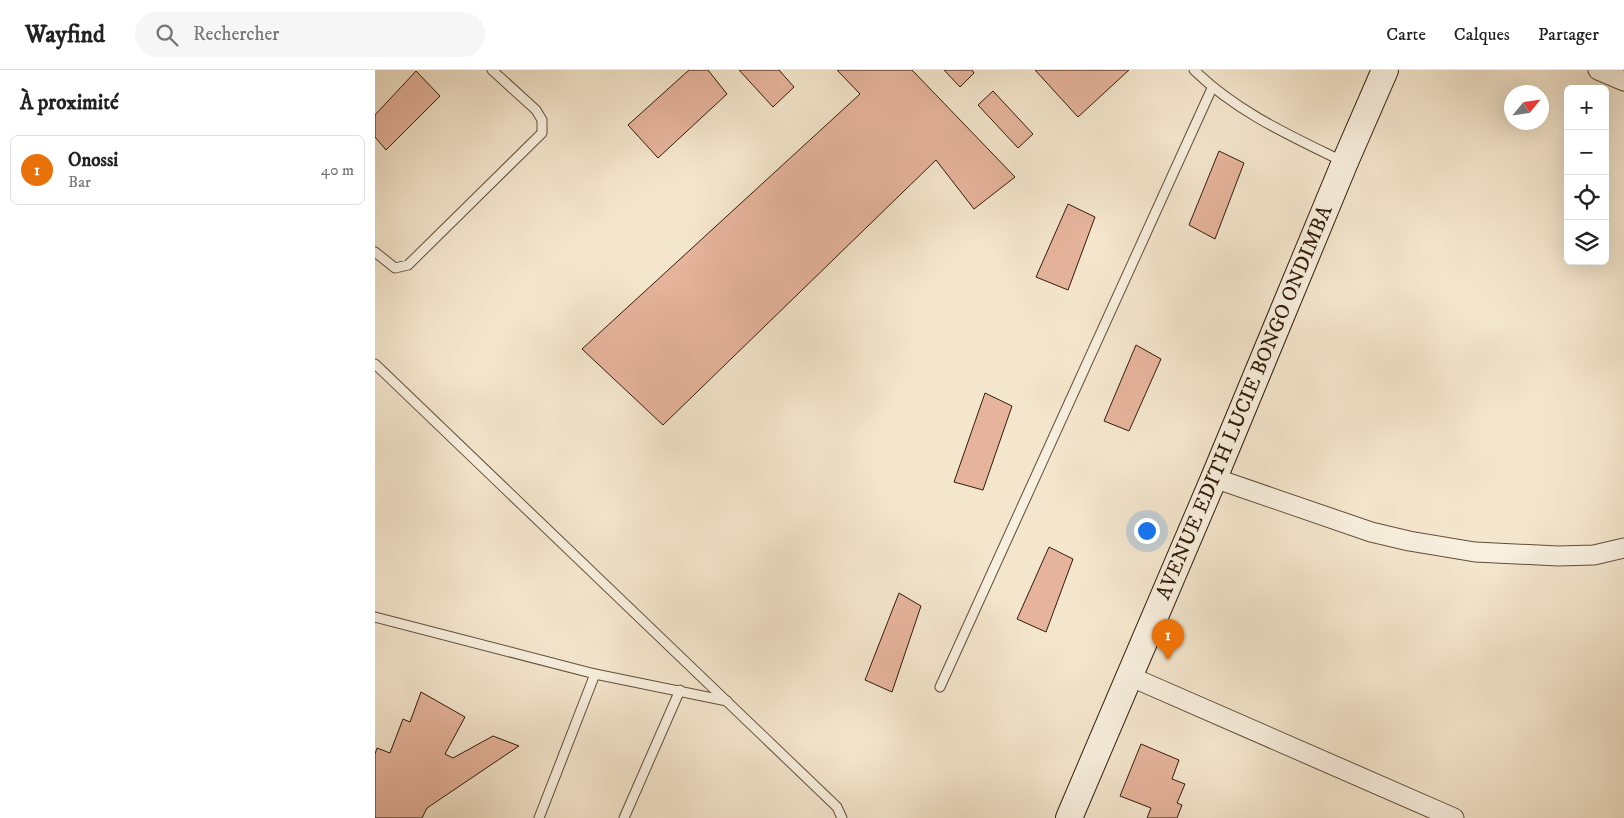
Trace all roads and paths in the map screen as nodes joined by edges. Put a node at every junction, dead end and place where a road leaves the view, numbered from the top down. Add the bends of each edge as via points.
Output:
1 (492, 70) edge
2 (1194, 70) edge
3 (1385, 70) edge
4 (1598, 70) edge
5 (1624, 81) edge
6 (1212, 88) junction
7 (1345, 162) junction
8 (375, 252) edge
9 (375, 364) edge
10 (1214, 478) junction
11 (1624, 548) edge
12 (375, 617) edge
13 (595, 674) junction
14 (1129, 676) junction
15 (940, 687) dead end
16 (680, 690) junction
17 (727, 701) junction
18 (539, 818) edge
19 (624, 818) edge
20 (842, 818) edge
21 (1069, 818) edge
22 (1454, 818) edge

1 - 8 lane via 536,110 542,120 542,133 409,265 395,268
2 - 6 lane
3 - 7 main road, AVENUE EDITH LUCIE BONGO ONDIMBA
4 - 5 street
6 - 7 lane via 1253,116
6 - 15 lane
7 - 10 main road, AVENUE EDITH LUCIE BONGO ONDIMBA
9 - 17 lane
10 - 11 street via 1371,532 1409,541 1475,552 1558,556 1594,555
10 - 14 main road, AVENUE EDITH LUCIE BONGO ONDIMBA
12 - 13 lane
13 - 16 lane
13 - 18 lane
14 - 21 main road, AVENUE EDITH LUCIE BONGO ONDIMBA
14 - 22 street
16 - 17 lane
16 - 19 lane
17 - 20 lane via 837,807

